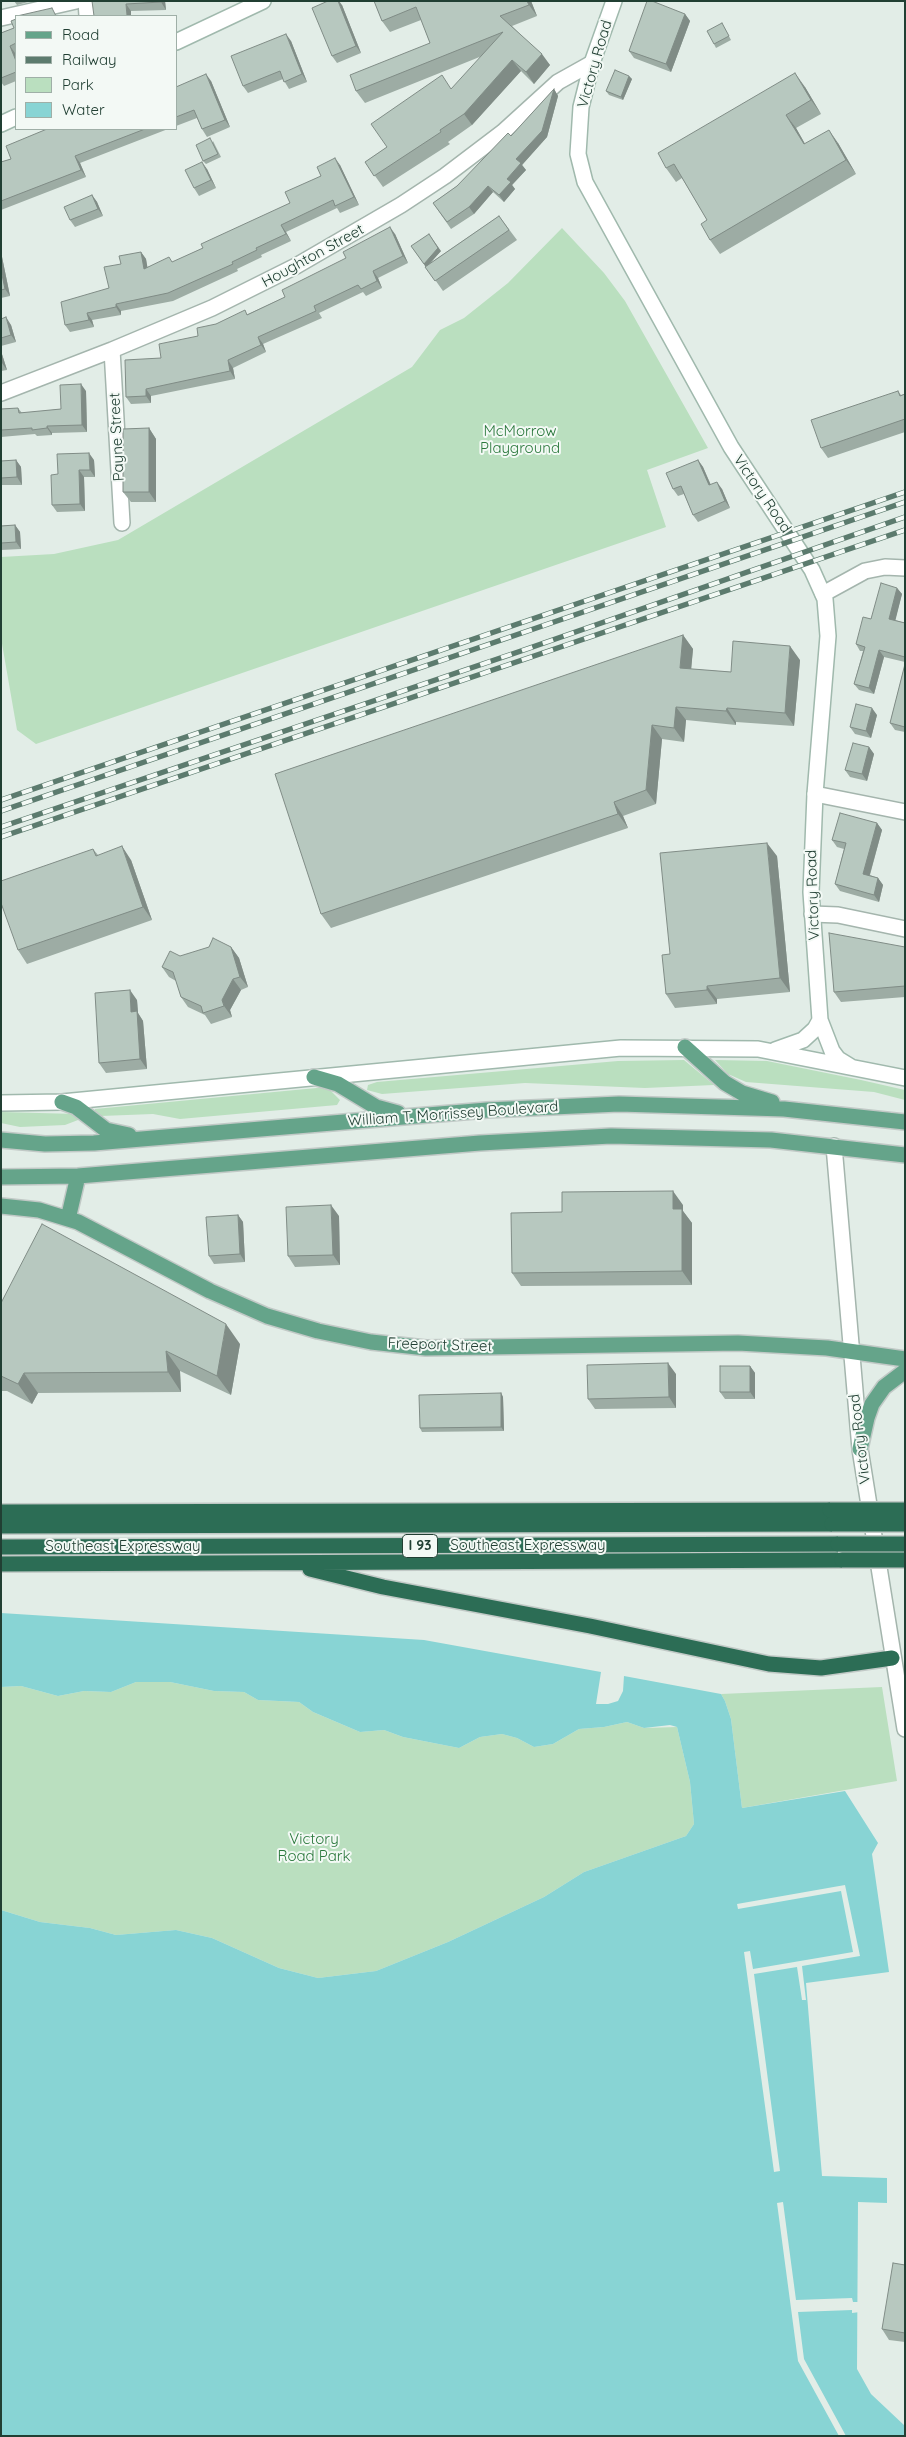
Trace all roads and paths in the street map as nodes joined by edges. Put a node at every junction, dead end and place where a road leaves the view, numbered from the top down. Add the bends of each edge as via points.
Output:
1 (76, 1) edge
2 (86, 1) edge
3 (262, 1) edge
4 (614, 1) edge
5 (87, 15) edge
6 (1, 18) edge
7 (178, 41) edge
8 (592, 63) junction
9 (15, 117) edge
10 (1, 124) edge
11 (112, 350) junction
12 (1, 392) edge
13 (122, 523) dead end
14 (905, 568) edge
15 (823, 594) junction
16 (814, 794) junction
17 (905, 812) edge
18 (812, 914) junction
19 (905, 929) edge
20 (820, 1020) junction
21 (685, 1047) junction
22 (771, 1051) junction
23 (850, 1067) junction
24 (314, 1076) junction
25 (905, 1078) edge
26 (62, 1102) junction
27 (1, 1103) edge
28 (817, 1112) junction
29 (422, 1116) junction
30 (905, 1122) edge
31 (160, 1137) junction
32 (1, 1140) edge
33 (834, 1146) junction
34 (905, 1155) edge
35 (78, 1176) junction
36 (1, 1177) edge
37 (1, 1206) edge
38 (68, 1219) junction
39 (851, 1352) junction
40 (905, 1359) edge
41 (905, 1371) edge
42 (860, 1449) junction
43 (905, 1510) edge
44 (1, 1512) edge
45 (831, 1517) junction
46 (905, 1524) edge
47 (1, 1526) edge
48 (905, 1544) edge
49 (1, 1547) edge
50 (905, 1560) edge
51 (1, 1564) edge
52 (290, 1564) junction
53 (892, 1658) junction
54 (905, 1729) edge

1 - 6 main road
2 - 5 main road
3 - 7 main road
4 - 8 main road, Victory Road
8 - 11 main road, Houghton Street via 558,82 503,132 452,172 364,228 248,292
8 - 15 main road, Victory Road via 581,108 578,139 581,167 589,190 731,447 809,564
9 - 10 main road
11 - 12 main road, Houghton Street
11 - 13 main road, Payne Street
14 - 15 main road via 885,566 865,571
15 - 16 main road, Victory Road via 828,636
16 - 17 main road
16 - 18 main road, Victory Road
18 - 19 main road via 838,915
18 - 20 main road, Victory Road
20 - 22 main road via 803,1040
20 - 23 main road, Victory Road via 832,1051
21 - 22 main road
21 - 24 main road via 581,1051
21 - 28 main road via 718,1077 742,1093
22 - 23 main road
23 - 25 main road
24 - 26 main road
24 - 29 main road via 338,1084 376,1107
26 - 27 main road
26 - 31 main road via 76,1107 106,1130
28 - 29 main road, William T. Morrissey Boulevard via 719,1105 627,1104 529,1107
28 - 30 main road, William T. Morrissey Boulevard
29 - 31 main road, William T. Morrissey Boulevard
31 - 32 main road, William T. Morrissey Boulevard via 61,1144
33 - 34 main road, William T. Morrissey Boulevard
33 - 35 main road, William T. Morrissey Boulevard via 705,1137 573,1137
33 - 39 main road, Victory Road
35 - 36 main road, William T. Morrissey Boulevard
35 - 38 main road
37 - 38 main road, Freeport Street via 39,1210
38 - 39 main road, Freeport Street via 210,1291 267,1316 362,1341 426,1348 738,1344 807,1346
39 - 40 main road, Freeport Street
39 - 42 main road, Victory Road
41 - 42 main road via 884,1387 872,1404
42 - 53 main road, Victory Road
43 - 45 highway, I 93, bridge
44 - 45 highway, I 93
45 - 46 highway, I 93, bridge
45 - 47 highway, I 93
48 - 49 highway, I 93, bridge
50 - 52 highway, Southeast Expressway / I 93, bridge
51 - 52 highway, Southeast Expressway / I 93
52 - 53 highway via 383,1587 572,1622 769,1664 821,1668
53 - 54 main road, Victory Road

